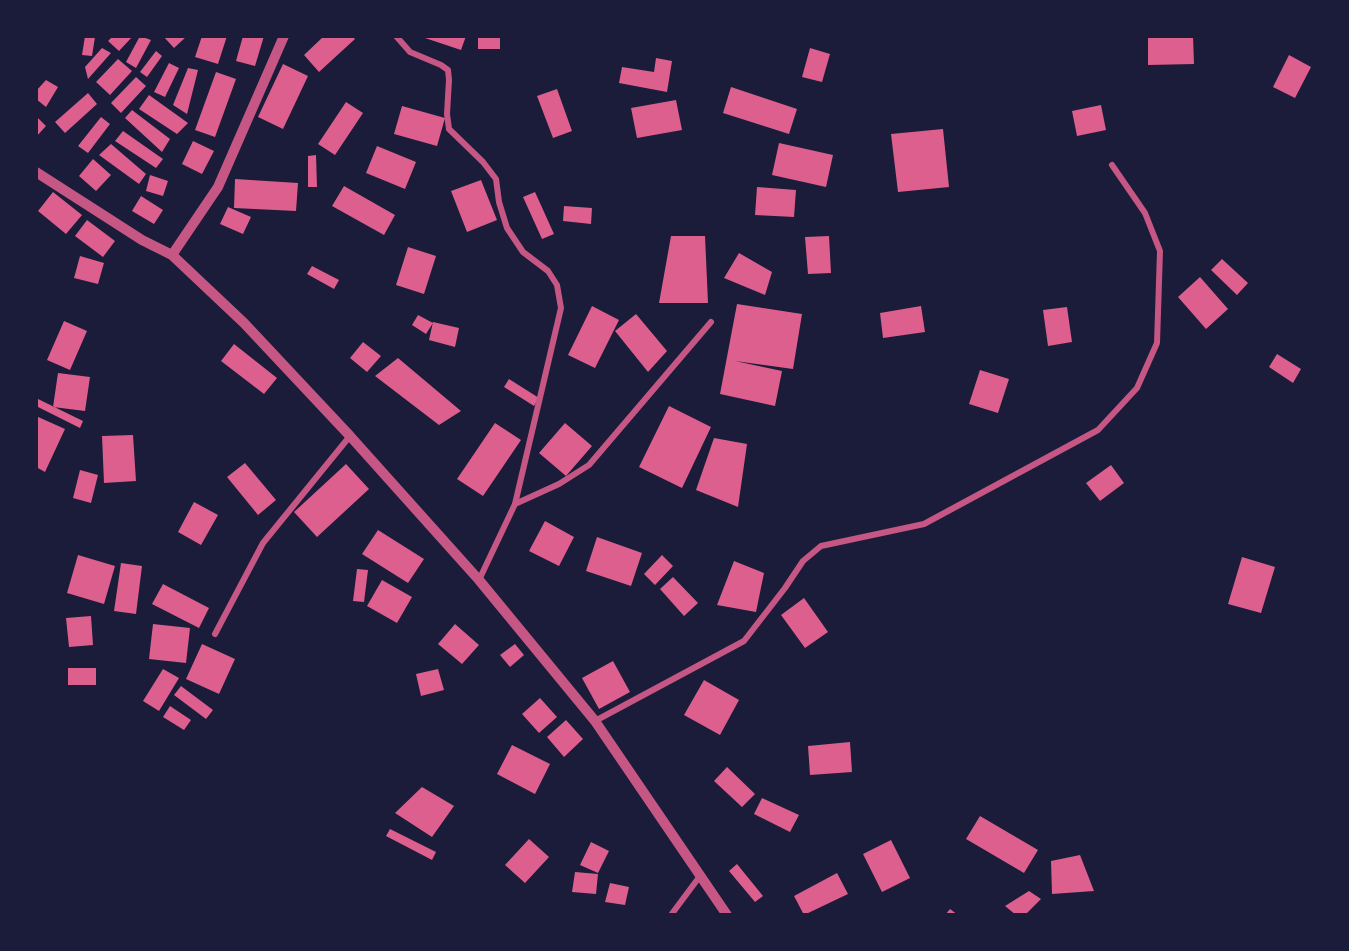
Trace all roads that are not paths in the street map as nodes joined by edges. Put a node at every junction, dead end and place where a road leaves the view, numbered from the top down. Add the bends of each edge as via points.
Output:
1 (284, 36) edge
2 (396, 36) edge
3 (1112, 165) dead end
4 (36, 172) edge
5 (172, 255) junction
6 (711, 322) dead end
7 (350, 436) junction
8 (515, 504) junction
9 (479, 580) junction
10 (215, 634) dead end
11 (595, 721) junction
12 (700, 876) junction
13 (671, 915) edge
14 (727, 915) edge

1 - 5 street via 218,187
2 - 8 street via 410,52 448,70 449,129 496,178 507,228 523,252 548,271 557,285 561,308
3 - 11 street via 1145,213 1160,251 1157,343 1137,388 1098,430 924,524 821,546 803,561 744,641
4 - 5 street
5 - 7 street via 244,323
6 - 8 street via 589,465 560,484
7 - 9 street
7 - 10 street via 263,543
8 - 9 street
9 - 11 street
11 - 12 street
12 - 13 street
12 - 14 street

